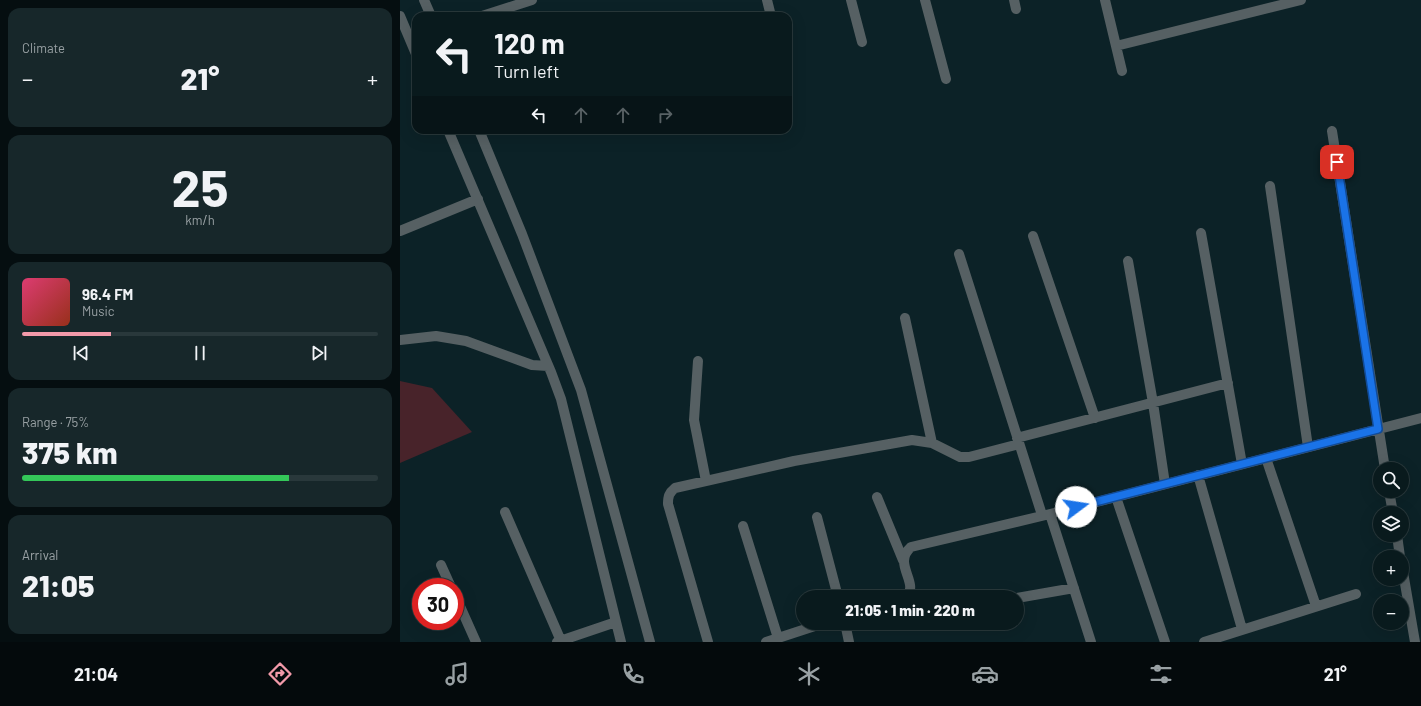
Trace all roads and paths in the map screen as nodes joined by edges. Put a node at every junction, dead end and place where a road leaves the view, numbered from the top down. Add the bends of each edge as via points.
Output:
1 (424, 0) edge
2 (532, 0) edge
3 (767, 0) edge
4 (851, 0) edge
5 (925, 0) edge
6 (1105, 0) edge
7 (1301, 0) edge
8 (515, 2) edge
9 (429, 12) edge
10 (491, 12) edge
11 (770, 12) edge
12 (400, 16) edge
13 (412, 37) edge
14 (862, 42) dead end
15 (1116, 46) junction
16 (1122, 71) dead end
17 (946, 79) dead end
18 (1332, 131) dead end
19 (450, 134) edge
20 (481, 134) edge
21 (1270, 186) dead end
22 (478, 199) junction
23 (400, 231) edge
24 (1201, 233) dead end
25 (1034, 236) dead end
26 (959, 254) dead end
27 (1128, 261) dead end
28 (905, 318) dead end
29 (400, 340) edge
30 (698, 361) dead end
31 (548, 366) junction
32 (1228, 382) junction
33 (1153, 403) junction
34 (1094, 418) junction
35 (1421, 418) edge
36 (1378, 429) junction
37 (1018, 441) junction
38 (932, 443) junction
39 (1308, 447) junction
40 (1266, 458) junction
41 (1384, 462) edge
42 (1242, 464) junction
43 (1198, 475) junction
44 (706, 481) junction
45 (1166, 484) junction
46 (877, 497) dead end
47 (1116, 497) junction
48 (505, 512) dead end
49 (1046, 515) junction
50 (817, 517) dead end
51 (743, 526) dead end
52 (903, 560) junction
53 (441, 565) dead end
54 (447, 578) edge
55 (1405, 586) edge
56 (1074, 588) junction
57 (836, 590) edge
58 (910, 590) edge
59 (1356, 594) dead end
60 (1024, 597) edge
61 (1316, 606) junction
62 (464, 615) edge
63 (616, 622) junction
64 (1242, 629) junction
65 (803, 630) edge
66 (846, 630) edge
67 (778, 638) junction
68 (559, 641) edge
69 (476, 642) edge
70 (621, 642) edge
71 (650, 642) edge
72 (708, 642) edge
73 (766, 642) edge
74 (849, 642) edge
75 (1091, 642) edge
76 (1165, 642) edge
77 (1204, 642) edge
78 (1415, 642) edge

1 - 9 street
2 - 8 street
3 - 11 street
4 - 14 street
5 - 17 street
6 - 15 street
7 - 15 street
8 - 10 street
12 - 13 street
15 - 16 street
18 - 36 street
19 - 22 street
20 - 71 street via 522,234 581,390
21 - 39 street
22 - 23 street
22 - 31 street
24 - 32 street
25 - 34 street
26 - 37 street
27 - 33 street
28 - 38 street
29 - 31 street via 436,336 466,341 532,365
30 - 44 street via 694,420
31 - 63 street via 561,399
32 - 33 street
32 - 42 street
33 - 34 street
33 - 45 street
34 - 37 street
35 - 36 street
36 - 39 street
36 - 41 street
37 - 38 street via 969,457 960,457
37 - 49 street
38 - 44 street via 912,440 802,459
39 - 40 street
40 - 42 street
40 - 61 street
42 - 43 street
43 - 45 street
43 - 64 street
44 - 72 street via 675,488 670,492 668,504
45 - 47 street
46 - 52 street
47 - 49 street
47 - 76 street
48 - 68 street
49 - 52 street via 911,547 905,552
49 - 56 street
50 - 57 street
51 - 67 street
52 - 58 street
53 - 54 street
55 - 78 street
56 - 60 street
56 - 75 street
59 - 61 street
61 - 64 street
62 - 69 street
63 - 68 street
63 - 70 street
64 - 77 street
65 - 67 street
66 - 74 street
67 - 73 street

